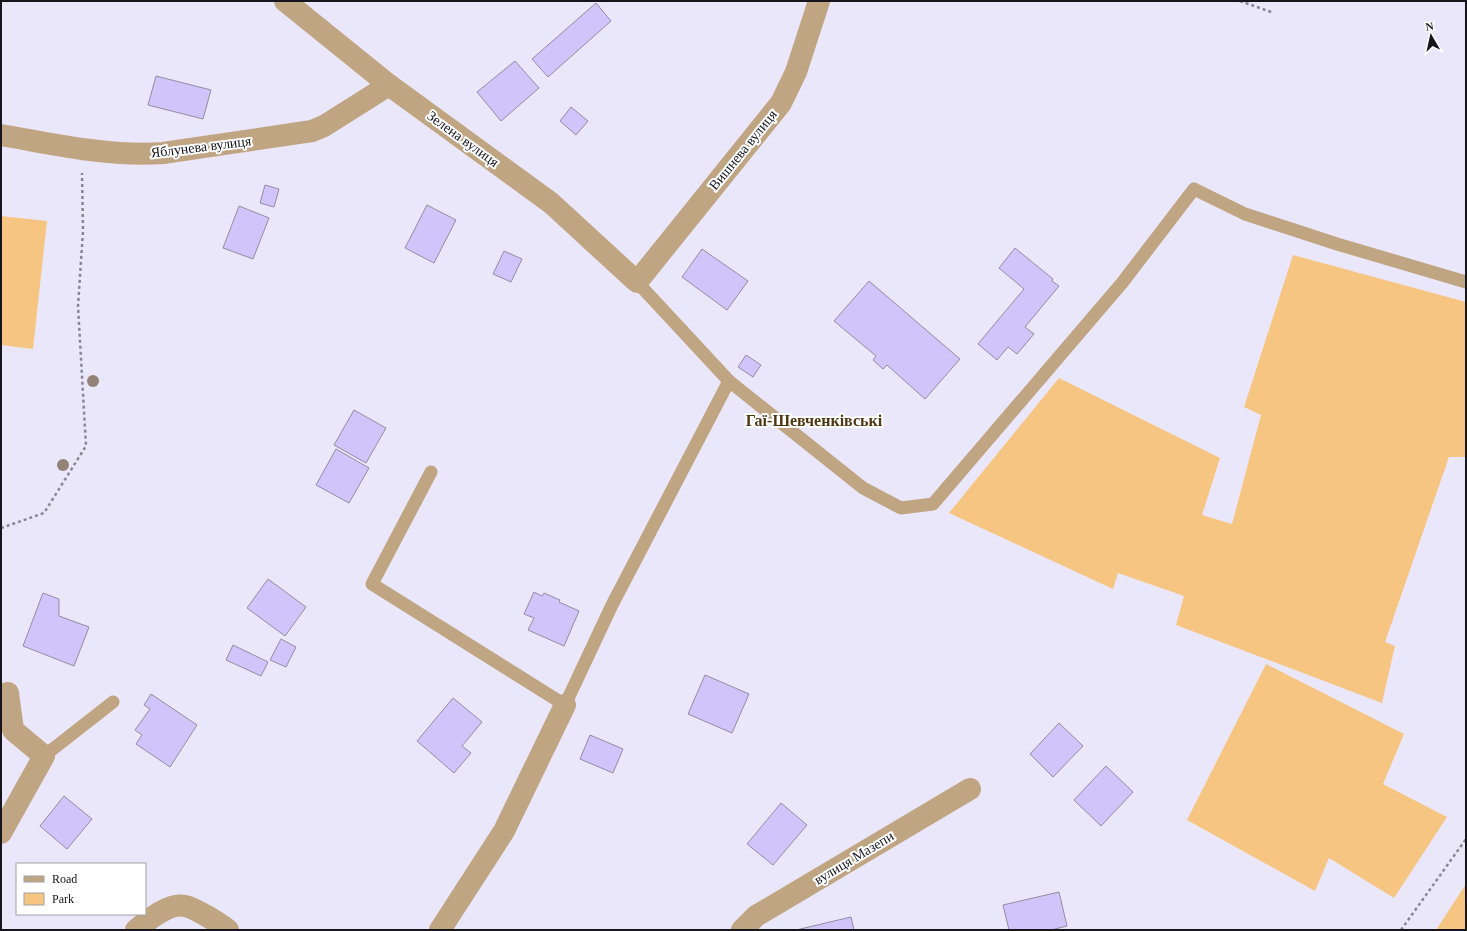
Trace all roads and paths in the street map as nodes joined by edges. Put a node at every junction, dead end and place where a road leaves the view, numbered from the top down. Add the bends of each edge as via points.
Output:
1 (285, 1) edge
2 (819, 1) edge
3 (1240, 1) edge
4 (1274, 13) dead end
5 (389, 85) junction
6 (1, 135) edge
7 (81, 148) junction
8 (637, 282) junction
9 (1466, 282) edge
10 (729, 381) junction
11 (431, 472) dead end
12 (1, 528) edge
13 (8, 693) dead end
14 (113, 702) dead end
15 (565, 705) junction
16 (44, 756) junction
17 (970, 789) dead end
18 (1, 833) edge
19 (1466, 839) edge
20 (136, 930) edge
21 (228, 930) edge
22 (440, 930) edge
23 (742, 930) edge
24 (1401, 930) edge

1 - 5 street, Зелена вулиця
2 - 8 street, Вишнева вулиця via 796,72 781,104
3 - 4 path
5 - 7 street, Яблунева вулиця via 324,126 303,134 164,153
5 - 8 street, Зелена вулиця via 552,203
6 - 7 street, Яблунева вулиця
7 - 12 path via 83,231 78,306 86,446 44,513
8 - 10 lane
9 - 10 lane via 1245,214 1194,189 1122,283 933,504 901,508 863,488
10 - 15 lane via 612,605
11 - 15 lane via 372,584
13 - 16 street via 13,730
14 - 16 lane
15 - 22 street via 504,831
16 - 18 street
17 - 23 street, вулиця Мазепи via 756,916
19 - 24 path
20 - 21 street via 168,908 184,906 218,922

